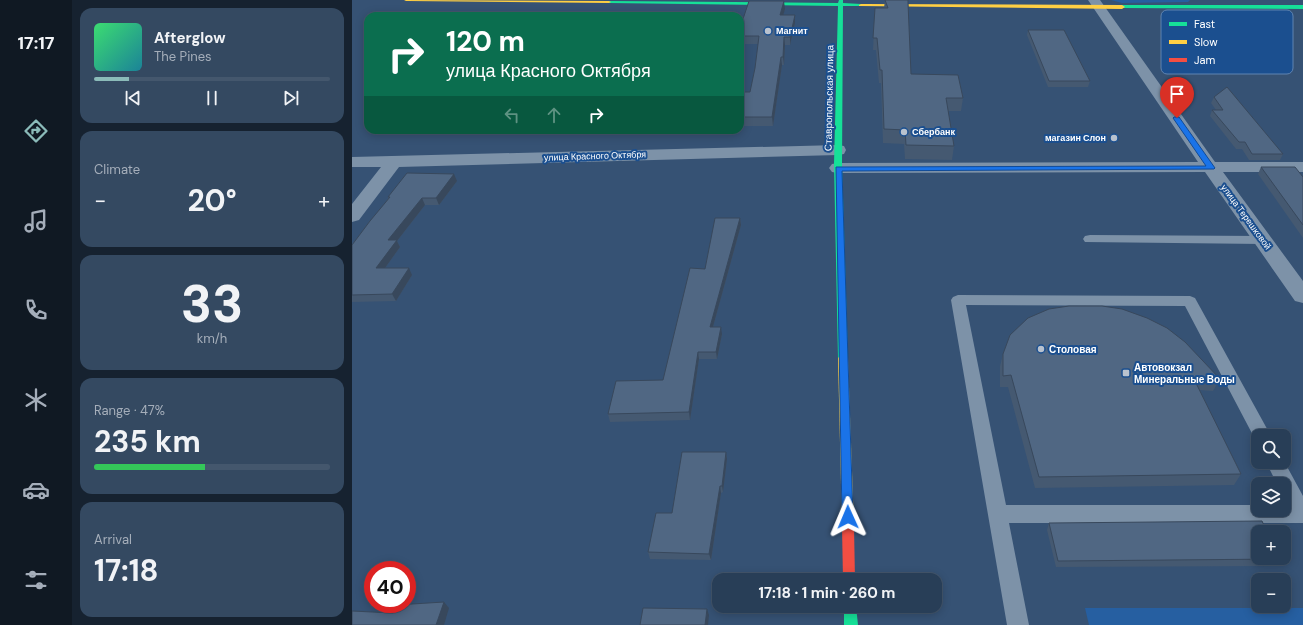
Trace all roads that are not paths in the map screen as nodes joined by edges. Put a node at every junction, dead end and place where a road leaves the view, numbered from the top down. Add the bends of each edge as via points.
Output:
1 (406, 0) edge
2 (842, 2) edge
3 (1097, 3) edge
4 (1303, 6) edge
5 (838, 150) junction
6 (352, 162) edge
7 (394, 162) junction
8 (1303, 167) edge
9 (838, 168) junction
10 (1211, 168) junction
11 (352, 216) edge
12 (1090, 239) dead end
13 (1263, 240) junction
14 (1303, 296) edge
15 (1258, 429) edge
16 (1280, 469) edge
17 (1303, 513) edge
18 (998, 514) junction
19 (849, 573) edge
20 (850, 613) edge
21 (850, 625) edge
22 (1018, 625) edge

1 - 2 street
2 - 3 street
2 - 5 street, Ставропольская улица
3 - 4 street
3 - 10 street, улица Терешковой
5 - 7 street, улица Красного Октября
5 - 9 street, Ставропольская улица
6 - 7 street, улица Красного Октября
7 - 11 street
8 - 10 street
9 - 10 street
9 - 19 street, Ставропольская улица
10 - 13 street, улица Терешковой
12 - 13 lane
13 - 14 street, улица Терешковой
15 - 18 lane via 1190,301 958,300
16 - 17 lane
17 - 18 lane
18 - 22 lane
20 - 21 street

